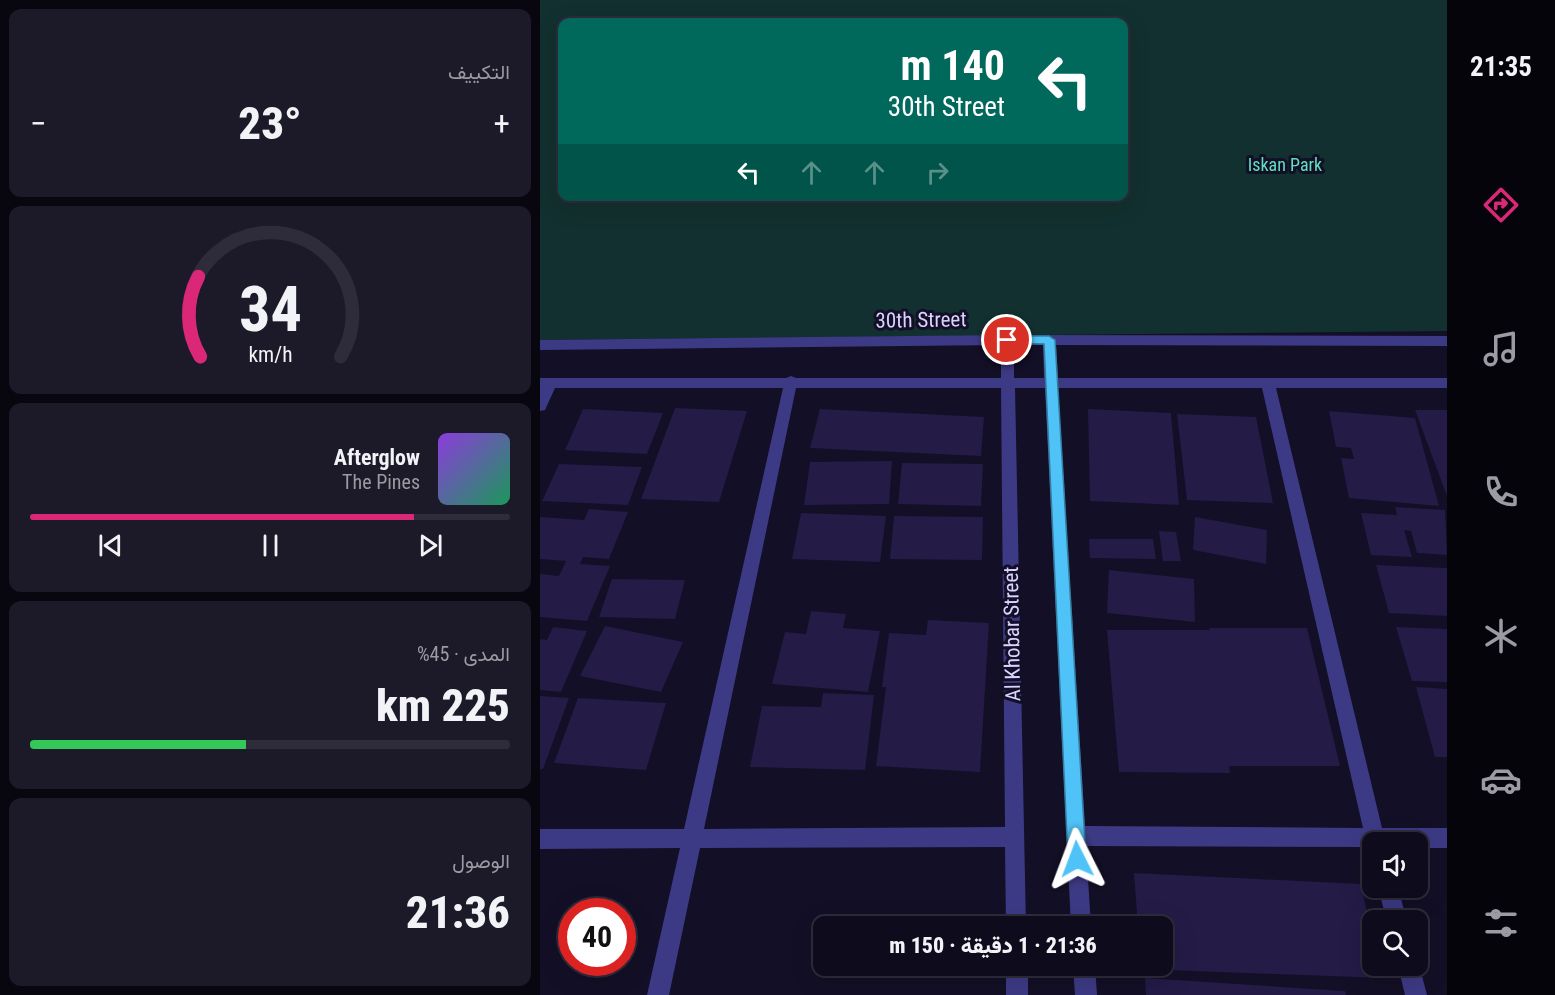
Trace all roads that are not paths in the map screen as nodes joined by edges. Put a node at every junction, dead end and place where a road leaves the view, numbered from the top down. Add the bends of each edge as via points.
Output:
1 (1007, 340) junction
2 (1049, 340) junction
3 (1447, 341) edge
4 (540, 345) edge
5 (791, 381) junction
6 (546, 383) edge
7 (1447, 383) edge
8 (1010, 384) junction
9 (1052, 384) junction
10 (1268, 384) junction
11 (540, 406) edge
12 (1374, 832) edge
13 (1076, 836) junction
14 (1014, 837) junction
15 (1447, 838) edge
16 (540, 839) edge
17 (690, 839) junction
18 (1428, 839) edge
19 (1362, 840) edge
20 (1016, 916) edge
21 (1080, 916) edge
22 (1017, 976) edge
23 (1085, 976) edge
24 (1411, 976) edge
25 (658, 995) edge
26 (1017, 995) edge
27 (1086, 995) edge
28 (1416, 995) edge

1 - 2 street, 30th Street
1 - 4 street, 30th Street
1 - 8 street, Al Khobar Street
2 - 3 street, 30th Street
2 - 9 street
5 - 6 street
5 - 8 street
5 - 17 street
6 - 11 street
7 - 10 street
8 - 9 street
8 - 14 street, Al Khobar Street
9 - 10 street
9 - 13 street
10 - 12 street
13 - 19 street
13 - 21 street
14 - 17 street
14 - 20 street, Al Khobar Street
15 - 18 street
16 - 17 street
17 - 25 street
22 - 26 street
23 - 27 street
24 - 28 street

